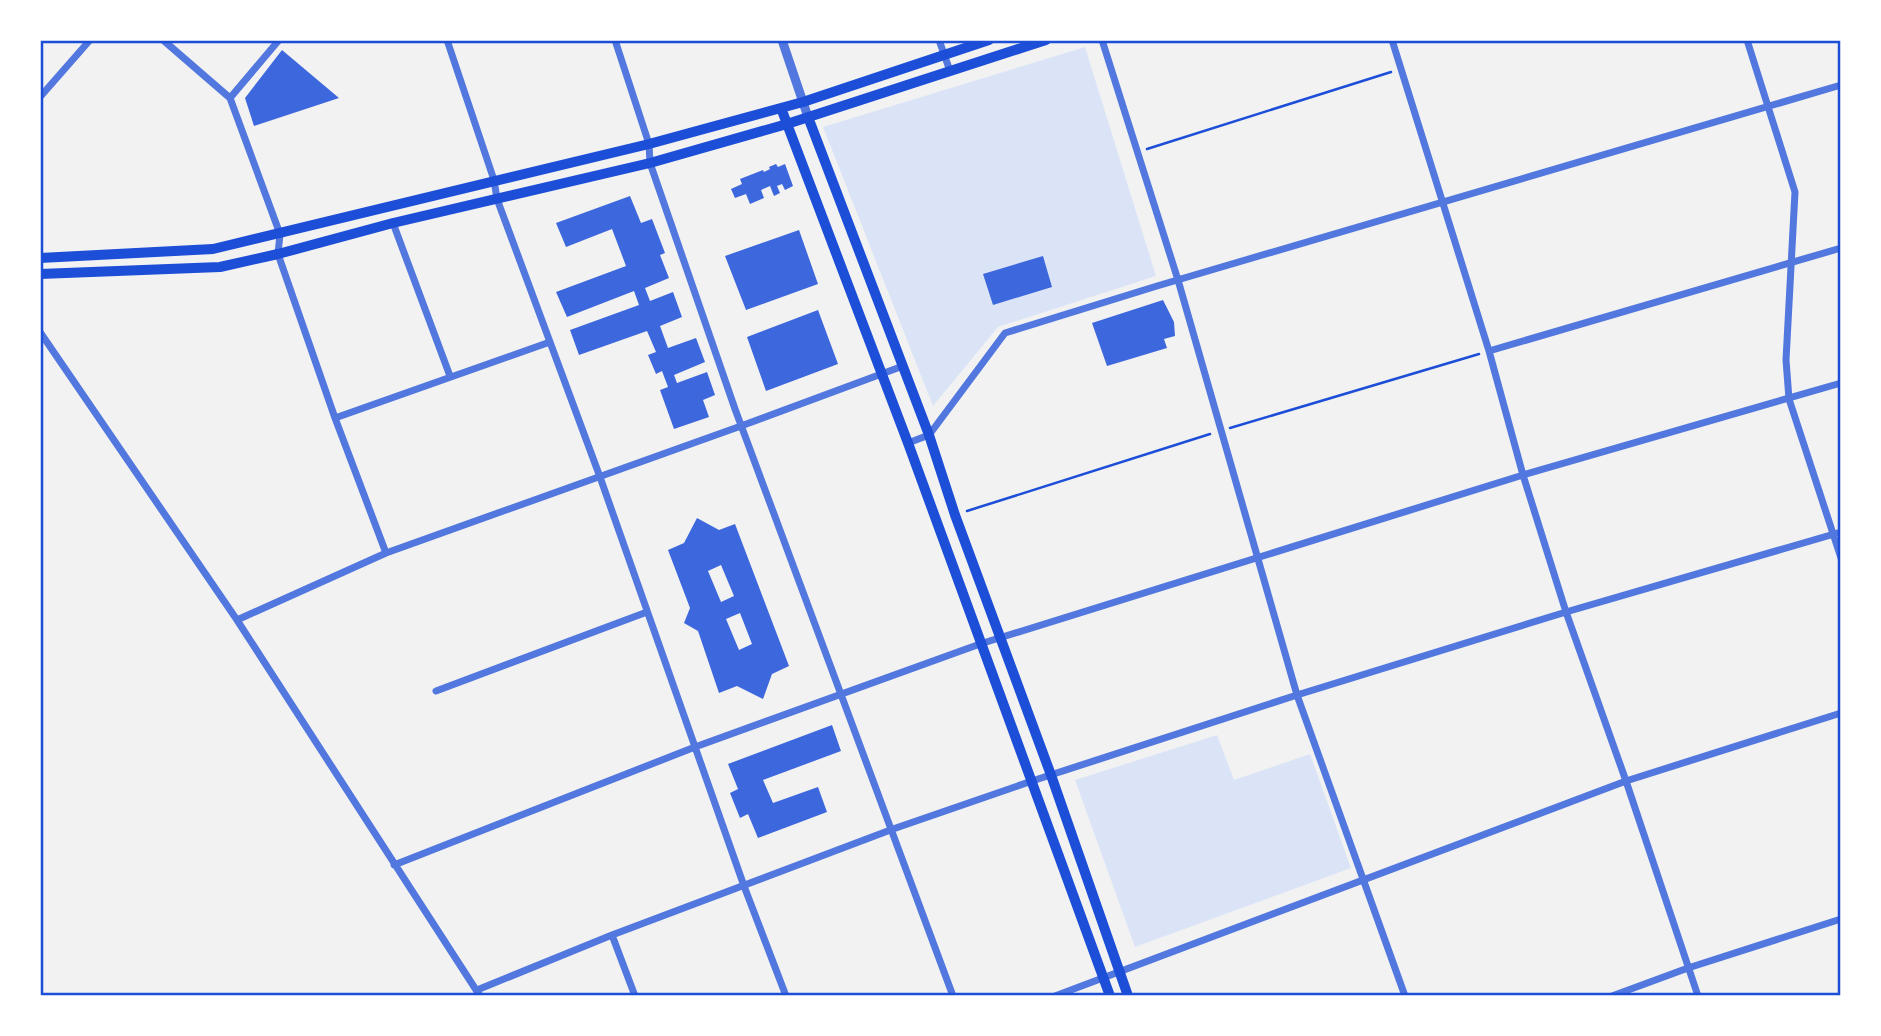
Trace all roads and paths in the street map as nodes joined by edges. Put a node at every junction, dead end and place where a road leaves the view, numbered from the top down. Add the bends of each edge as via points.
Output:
1 (90, 40) edge
2 (163, 40) edge
3 (278, 40) edge
4 (447, 40) edge
5 (615, 40) edge
6 (782, 40) edge
7 (939, 40) edge
8 (989, 40) edge
9 (1046, 40) edge
10 (1102, 40) edge
11 (1392, 40) edge
12 (1747, 40) edge
13 (944, 54) junction
14 (1401, 69) junction
15 (950, 71) junction
16 (1841, 85) edge
17 (40, 97) edge
18 (230, 98) junction
19 (803, 102) junction
20 (1767, 104) junction
21 (781, 108) junction
22 (808, 117) junction
23 (787, 124) junction
24 (649, 144) junction
25 (1137, 152) junction
26 (650, 163) junction
27 (494, 180) junction
28 (497, 199) junction
29 (1441, 202) junction
30 (393, 223) junction
31 (280, 234) junction
32 (1841, 247) edge
33 (278, 254) junction
34 (40, 258) edge
35 (1791, 262) junction
36 (40, 274) edge
37 (1178, 280) junction
38 (40, 332) edge
39 (550, 342) junction
40 (1489, 351) junction
41 (903, 366) junction
42 (880, 374) junction
43 (450, 376) junction
44 (1841, 383) edge
45 (1788, 399) junction
46 (335, 418) junction
47 (741, 426) junction
48 (929, 435) junction
49 (908, 443) junction
50 (1523, 475) junction
51 (600, 477) junction
52 (1837, 533) edge
53 (386, 553) junction
54 (1258, 556) junction
55 (1841, 558) edge
56 (647, 612) junction
57 (1566, 612) junction
58 (237, 620) junction
59 (1001, 638) junction
60 (980, 644) junction
61 (436, 691) dead end
62 (842, 694) junction
63 (1297, 695) junction
64 (1841, 713) edge
65 (695, 747) junction
66 (1051, 775) junction
67 (1032, 781) junction
68 (1626, 781) junction
69 (893, 829) junction
70 (394, 865) junction
71 (1363, 878) junction
72 (744, 886) junction
73 (1841, 919) edge
74 (612, 935) junction
75 (1688, 968) junction
76 (1119, 971) junction
77 (1103, 977) junction
78 (478, 993) edge
79 (635, 996) edge
80 (786, 996) edge
81 (953, 996) edge
82 (1055, 996) edge
83 (1110, 996) edge
84 (1128, 996) edge
85 (1405, 996) edge
86 (1612, 996) edge
87 (1698, 996) edge

1 - 17 street
2 - 18 street
3 - 18 street
4 - 27 street
5 - 24 street
6 - 19 street
7 - 13 street
8 - 13 main road
9 - 15 main road
10 - 25 street
11 - 14 street
12 - 20 street
13 - 15 street
13 - 19 main road
14 - 25 path
14 - 29 street
15 - 22 main road
16 - 20 street
18 - 31 street
19 - 21 main road
19 - 22 street
20 - 29 street
20 - 35 street via 1796,192
21 - 23 main road
21 - 24 main road
22 - 23 main road
22 - 41 main road
23 - 26 main road
23 - 42 main road
24 - 26 street
24 - 27 main road
25 - 37 street
26 - 28 main road
26 - 47 street
27 - 28 street
27 - 31 main road
28 - 30 main road
28 - 39 street
29 - 37 street
29 - 40 street
30 - 33 main road
30 - 43 street
31 - 33 street
31 - 34 main road via 213,250
32 - 35 street
33 - 36 main road via 220,267
33 - 46 street
35 - 40 street
35 - 45 street
37 - 48 street via 1005,333
37 - 54 street
38 - 58 street
39 - 43 street
39 - 51 street
40 - 50 street
41 - 42 street
41 - 48 main road
42 - 47 street
42 - 49 main road
43 - 46 street
44 - 45 street
45 - 50 street
45 - 52 street
46 - 53 street
47 - 51 street
47 - 62 street
48 - 49 street
48 - 59 main road
49 - 60 main road
50 - 54 street
50 - 57 street
51 - 53 street
51 - 56 street
52 - 55 street
52 - 57 street
53 - 58 street
54 - 59 street
54 - 63 street
56 - 61 street
56 - 65 street
57 - 63 street
57 - 68 street
58 - 70 street
59 - 60 street
59 - 66 main road
60 - 62 street
60 - 67 main road
62 - 65 street
62 - 69 street
63 - 66 street
63 - 71 street
64 - 68 street
65 - 70 street
65 - 72 street
66 - 67 street
66 - 76 main road
67 - 69 street
67 - 77 main road
68 - 71 street
68 - 75 street
69 - 72 street
69 - 81 street
70 - 78 street
71 - 76 street
71 - 85 street
72 - 74 street
72 - 80 street
73 - 75 street
74 - 78 street
74 - 79 street
75 - 86 street
75 - 87 street
76 - 77 street
76 - 84 main road
77 - 82 street
77 - 83 main road

